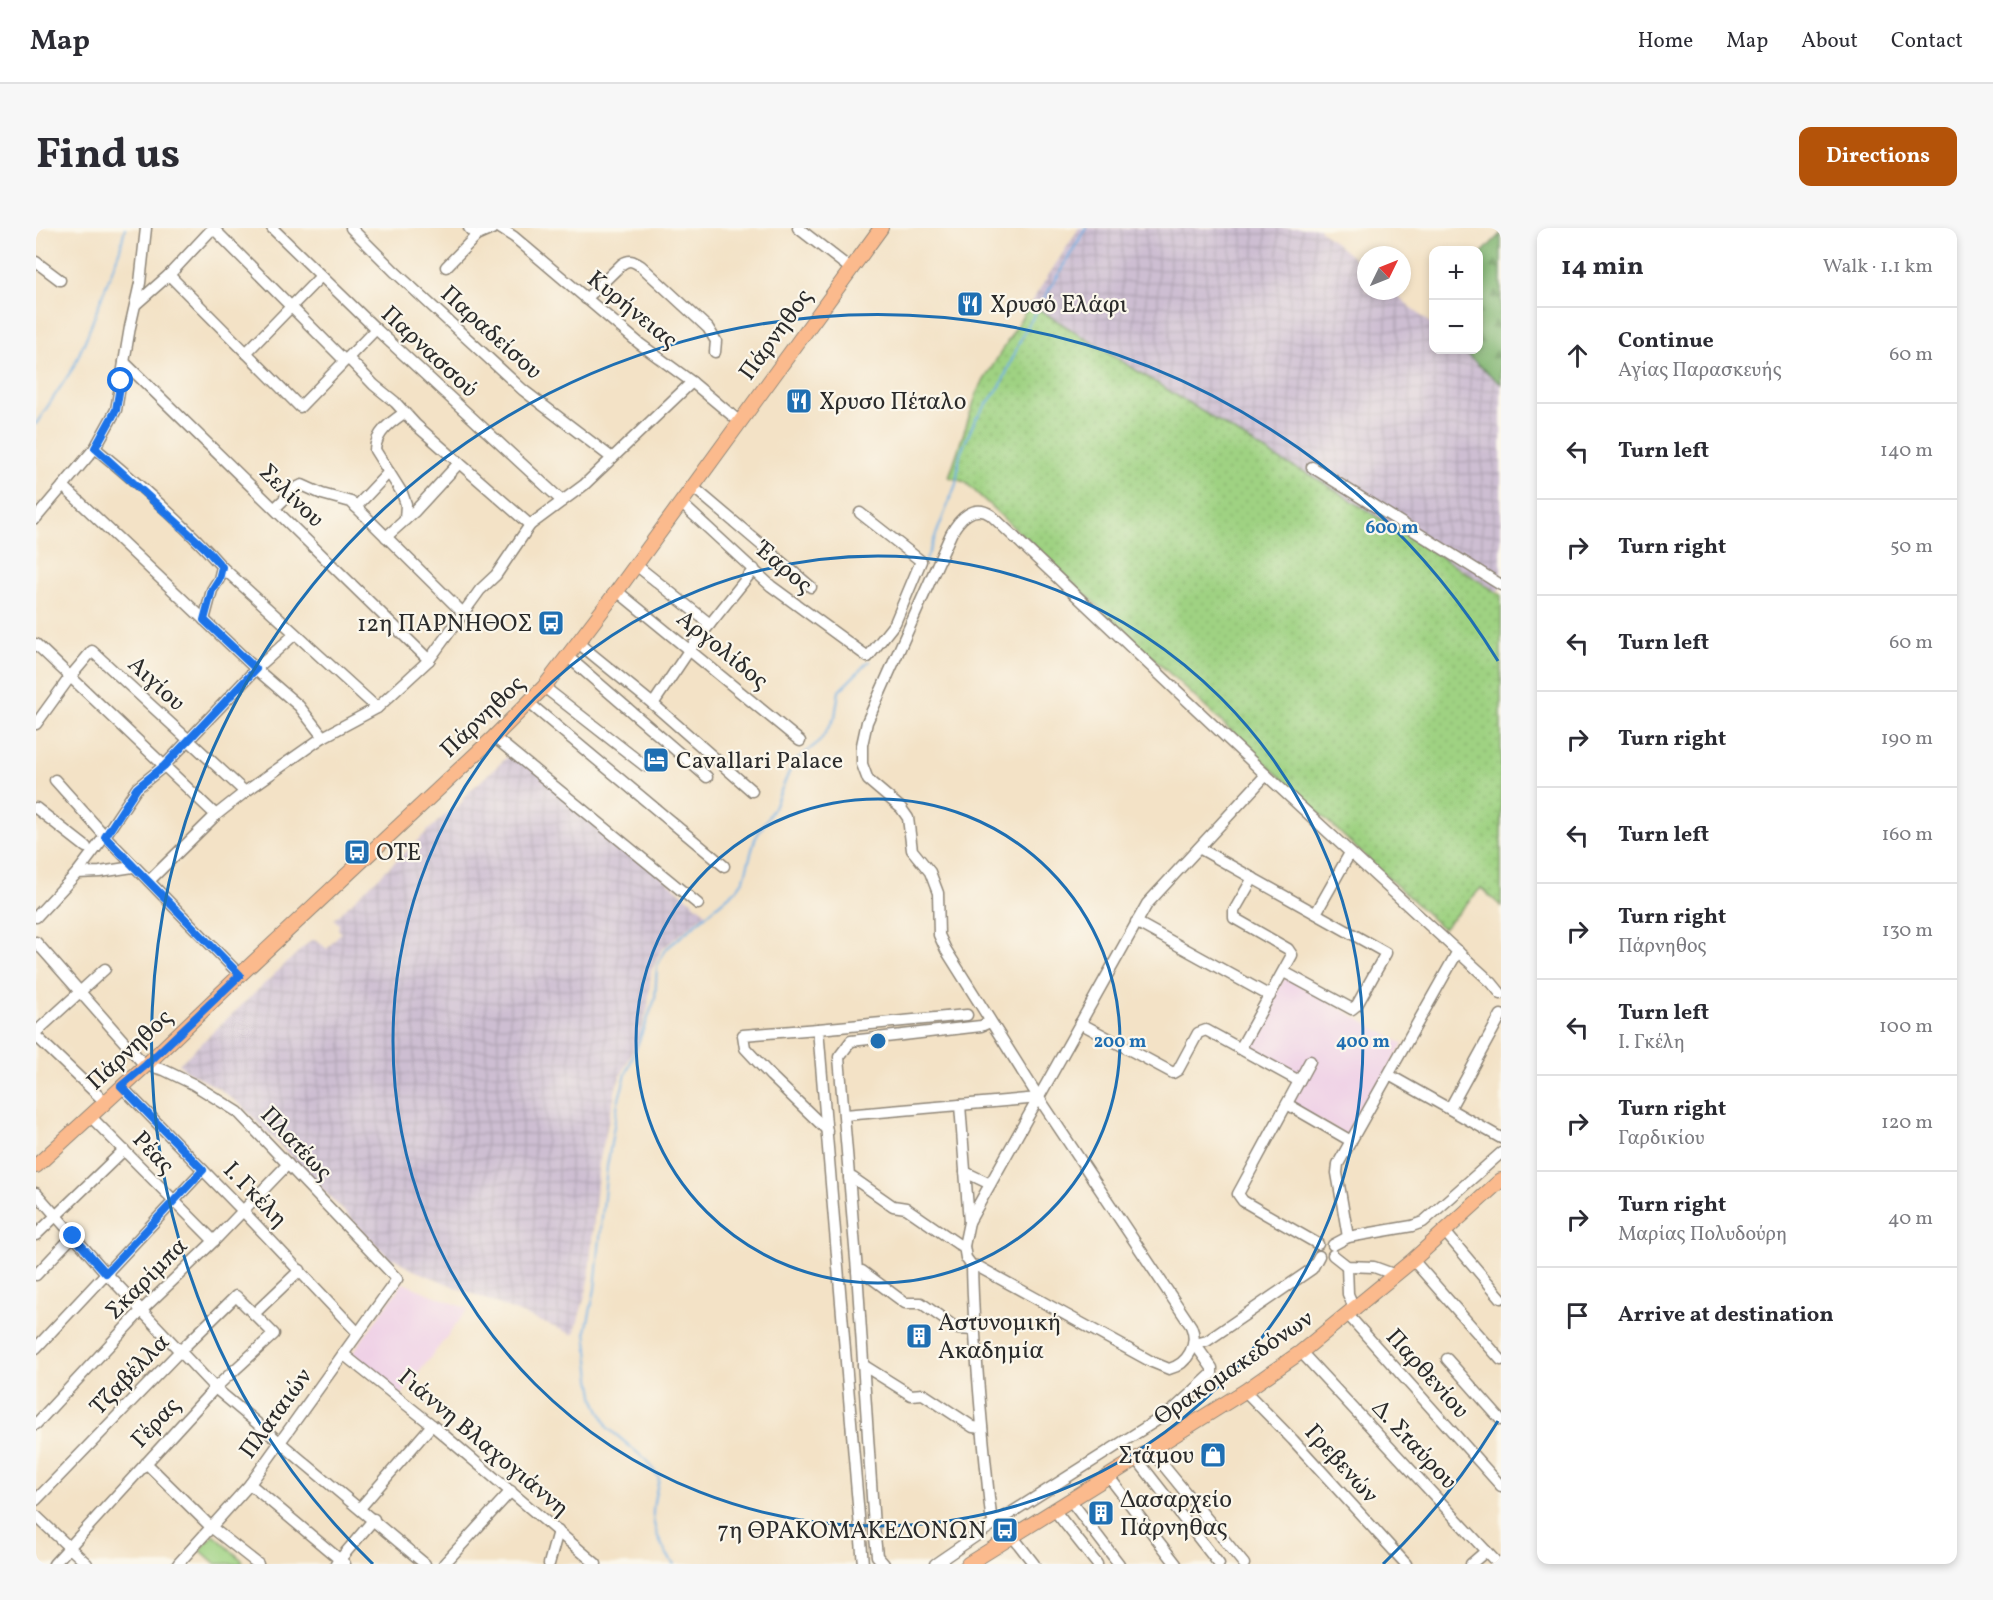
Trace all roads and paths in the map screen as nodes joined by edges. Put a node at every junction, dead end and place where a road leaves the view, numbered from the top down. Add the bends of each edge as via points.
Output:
1 (147, 228) edge
2 (213, 228) edge
3 (272, 228) edge
4 (351, 228) edge
5 (494, 228) edge
6 (500, 228) edge
7 (798, 228) edge
8 (877, 229) edge
9 (472, 232) edge
10 (36, 262) edge
11 (446, 267) dead end
12 (851, 269) junction
13 (169, 275) junction
14 (321, 276) junction
15 (60, 280) dead end
16 (586, 299) junction
17 (136, 304) junction
18 (291, 307) junction
19 (376, 329) junction
20 (716, 352) dead end
21 (246, 353) junction
22 (347, 360) junction
23 (124, 362) junction
24 (692, 382) junction
25 (404, 413) junction
26 (740, 422) junction
27 (95, 448) junction
28 (612, 458) junction
29 (459, 463) junction
30 (1312, 467) dead end
31 (389, 472) junction
32 (63, 486) junction
33 (693, 487) junction
34 (562, 501) junction
35 (681, 503) junction
36 (356, 507) junction
37 (275, 508) junction
38 (860, 513) dead end
39 (36, 518) edge
40 (405, 520) junction
41 (530, 525) junction
42 (386, 537) junction
43 (636, 565) junction
44 (222, 567) junction
45 (754, 569) junction
46 (1501, 585) edge
47 (811, 587) dead end
48 (617, 591) junction
49 (463, 613) junction
50 (204, 620) junction
51 (710, 624) junction
52 (295, 634) junction
53 (577, 642) junction
54 (36, 644) edge
55 (690, 649) junction
56 (567, 656) junction
57 (429, 660) junction
58 (256, 669) junction
59 (70, 677) junction
60 (544, 687) junction
61 (529, 703) junction
62 (653, 704) junction
63 (377, 708) junction
64 (36, 724) edge
65 (323, 737) junction
66 (494, 737) junction
67 (187, 741) junction
68 (800, 741) dead end
69 (164, 766) junction
70 (645, 766) dead end
71 (1266, 775) junction
72 (706, 777) dead end
73 (55, 780) dead end
74 (752, 791) dead end
75 (245, 792) junction
76 (36, 808) edge
77 (216, 815) junction
78 (105, 837) junction
79 (86, 847) dead end
80 (1199, 848) junction
81 (1350, 853) junction
82 (724, 866) dead end
83 (133, 867) junction
84 (77, 873) junction
85 (1253, 878) junction
86 (149, 881) junction
87 (698, 904) dead end
88 (1316, 913) junction
89 (36, 917) edge
90 (1136, 922) junction
91 (36, 942) edge
92 (1458, 951) junction
93 (105, 969) dead end
94 (1284, 972) junction
95 (240, 975) junction
96 (80, 992) junction
97 (1501, 994) edge
98 (1270, 996) junction
99 (967, 1015) dead end
100 (1501, 1015) edge
101 (990, 1022) junction
102 (1080, 1023) junction
103 (818, 1029) junction
104 (36, 1034) edge
105 (1240, 1049) junction
106 (1310, 1061) dead end
107 (146, 1065) junction
108 (1389, 1075) junction
109 (1299, 1082) junction
110 (121, 1086) junction
111 (1040, 1098) junction
112 (104, 1101) junction
113 (960, 1104) junction
114 (1287, 1104) junction
115 (1450, 1108) junction
116 (845, 1115) junction
117 (90, 1116) junction
118 (827, 1130) junction
119 (1501, 1137) edge
120 (1351, 1141) junction
121 (124, 1150) junction
122 (1501, 1153) edge
123 (288, 1164) junction
124 (36, 1166) edge
125 (203, 1170) junction
126 (965, 1172) junction
127 (849, 1178) junction
128 (1501, 1180) edge
129 (990, 1185) junction
130 (36, 1193) edge
131 (173, 1202) junction
132 (243, 1210) junction
133 (55, 1216) junction
134 (969, 1222) junction
135 (1445, 1232) junction
136 (36, 1235) edge
137 (73, 1236) junction
138 (1348, 1237) junction
139 (214, 1241) junction
140 (1318, 1244) junction
141 (964, 1246) junction
142 (1333, 1250) junction
143 (1319, 1256) junction
144 (1413, 1260) junction
145 (972, 1266) junction
146 (1347, 1266) junction
147 (300, 1270) junction
148 (857, 1271) junction
149 (106, 1273) junction
150 (36, 1275) edge
151 (1396, 1275) junction
152 (397, 1279) joint
153 (1501, 1298) edge
154 (142, 1310) junction
155 (1351, 1312) junction
156 (254, 1314) junction
157 (973, 1330) junction
158 (358, 1333) junction
159 (1195, 1344) junction
160 (36, 1348) edge
161 (180, 1351) junction
162 (1301, 1352) junction
163 (343, 1354) junction
164 (1447, 1359) dead end
165 (1501, 1360) edge
166 (863, 1365) junction
167 (215, 1388) junction
168 (1245, 1391) junction
169 (1501, 1420) edge
170 (36, 1424) edge
171 (432, 1425) junction
172 (982, 1428) junction
173 (280, 1441) junction
174 (1150, 1449) junction
175 (1136, 1458) junction
176 (146, 1463) junction
177 (1109, 1477) junction
178 (250, 1484) junction
179 (1501, 1486) edge
180 (511, 1491) junction
181 (36, 1500) edge
182 (1071, 1501) junction
183 (360, 1508) junction
184 (1055, 1511) junction
185 (36, 1516) edge
186 (374, 1519) junction
187 (995, 1523) junction
188 (211, 1527) junction
189 (1213, 1527) junction
190 (558, 1531) junction
191 (1012, 1537) junction
192 (1197, 1537) junction
193 (70, 1548) junction
194 (1486, 1551) junction
195 (986, 1560) edge
196 (340, 1563) edge
197 (54, 1564) edge
198 (87, 1564) edge
199 (178, 1564) edge
200 (258, 1564) edge
201 (425, 1564) edge
202 (444, 1564) edge
203 (549, 1564) edge
204 (596, 1564) edge
205 (863, 1564) edge
206 (884, 1564) edge
207 (935, 1564) edge
208 (968, 1564) edge
209 (1034, 1564) edge
210 (1097, 1564) edge
211 (1119, 1564) edge
212 (1176, 1564) edge
213 (1219, 1564) edge
214 (1244, 1564) edge
215 (1406, 1564) edge
216 (1471, 1564) edge
217 (1498, 1564) edge

1 - 17 street
2 - 13 street
2 - 18 street
3 - 14 street, Παρνασσού
4 - 28 street, Παραδείσου via 523,390
5 - 9 street
6 - 16 street, Κυρήνειας
7 - 12 street
8 - 12 main road, Πάρνηθος
9 - 11 street
10 - 15 street
12 - 26 main road, Πάρνηθος
13 - 17 street
13 - 21 street
14 - 18 street
14 - 19 street, Παρνασσού
16 - 20 street via 622,264 633,261 708,328 716,341
16 - 24 street, Κυρήνειας
17 - 23 street
18 - 21 street
18 - 22 street
19 - 22 street
19 - 34 street, Παρνασσού
21 - 22 street via 300,407
22 - 25 street
23 - 27 street via 116,410
23 - 37 street, Σελίνου
24 - 26 street, Κυρήνειας
24 - 28 street
25 - 29 street
25 - 31 street via 389,424 376,442 378,458
26 - 33 main road, Πάρνηθος
27 - 32 street
27 - 44 street
28 - 34 street
29 - 40 street
29 - 41 street
30 - 46 street
31 - 36 street
31 - 40 street via 406,504
32 - 39 street
32 - 50 street
33 - 35 main road, Πάρνηθος
33 - 47 street
34 - 41 street
35 - 43 main road, Πάρνηθος
35 - 45 street, Έαρος
36 - 37 street via 302,485
36 - 42 street
37 - 57 street, Σελίνου
38 - 45 street, Έαρος via 921,561 895,623 868,657 771,586
40 - 42 street
41 - 49 street via 496,575
42 - 49 street
43 - 48 main road, Πάρνηθος
43 - 51 street
44 - 50 street
44 - 52 street
45 - 51 street
48 - 53 main road, Πάρνηθος
48 - 55 street, Αργολίδος
49 - 57 street
50 - 58 street
51 - 55 street
52 - 58 street
52 - 63 street
53 - 56 main road, Πάρνηθος
53 - 62 street
54 - 59 street
55 - 62 street
55 - 68 street, Αργολίδος
56 - 60 main road, Πάρνηθος
56 - 72 street
57 - 63 street
58 - 65 street via 299,706
58 - 67 street
59 - 64 street
59 - 67 street, Αιγίου via 92,651
59 - 69 street
60 - 61 main road, Πάρνηθος
60 - 70 street
61 - 66 main road, Πάρνηθος
61 - 82 street
62 - 74 street
63 - 65 street
65 - 75 street
66 - 87 street
66 - 95 main road, Πάρνηθος
67 - 69 street
67 - 75 street, Αιγίου
69 - 77 street
69 - 78 street via 137,788
71 - 80 street
71 - 81 street
71 - 101 street via 991,515 978,510 964,516 946,544 867,722 862,764 868,780 908,818 912,850 930,872 938,893 939,935
73 - 78 street
75 - 77 street
76 - 79 street
77 - 86 street
78 - 83 street
78 - 84 street
80 - 85 street
80 - 90 street via 1152,897
81 - 88 street
81 - 92 street
83 - 84 street
83 - 86 street
84 - 89 street
85 - 88 street
85 - 94 street via 1234,918 1291,952
86 - 95 street
88 - 94 street via 1386,953 1352,1009
90 - 98 street
90 - 102 street
91 - 96 street
92 - 97 street
92 - 108 street
93 - 96 street
94 - 98 street
95 - 107 main road, Πάρνηθος
96 - 104 street
96 - 107 street
98 - 105 street
99 - 103 street
100 - 115 street
101 - 111 street
101 - 116 street via 850,1041 839,1057
102 - 105 street via 1173,1073 1200,1030
102 - 111 street
103 - 118 street
103 - 118 street via 743,1035 745,1048
104 - 112 street
105 - 109 street
106 - 109 street
107 - 110 main road, Πάρνηθος
107 - 123 street, Πλατέως via 169,1072 231,1107
108 - 115 street
108 - 120 street
109 - 114 street
110 - 112 main road, Πάρνηθος
110 - 125 street, Ι. Γκέλη
111 - 113 street
111 - 129 street
111 - 159 street via 1191,1326
112 - 117 main road, Πάρνηθος
113 - 116 street
113 - 126 street
114 - 120 street
114 - 140 street via 1238,1194 1243,1202
115 - 119 street
116 - 127 street
117 - 121 street, Ρέας
117 - 124 main road, Πάρνηθος
118 - 205 street
120 - 138 street via 1337,1168
121 - 131 street, Ρέας
121 - 133 street
122 - 138 street via 1423,1222
123 - 132 street, Σκαρίμπα
123 - 152 street, Πλατέως
125 - 131 street
125 - 132 street, Ι. Γκέλη
126 - 129 street
126 - 134 street
127 - 141 street
127 - 148 street
128 - 135 main road, Θρακομακεδόνων
129 - 134 street
130 - 133 street
131 - 139 street, Ρέας
131 - 149 street
132 - 139 street, Σκαρίμπα
132 - 147 street, Ι. Γκέλη
133 - 136 street
133 - 137 street
134 - 141 street
135 - 144 main road, Θρακομακεδόνων
135 - 153 street
137 - 149 street
137 - 150 street
138 - 142 street
139 - 154 street, Σκαρίμπα
140 - 142 street via 1326,1240
140 - 143 street
141 - 145 street
142 - 143 street via 1328,1258
142 - 146 street
143 - 159 street via 1312,1269 1207,1341
144 - 151 main road, Θρακομακεδόνων
144 - 165 street
145 - 157 street
145 - 159 street via 1169,1369 1182,1363
146 - 151 street via 1374,1267
146 - 155 street
147 - 156 street
147 - 158 street, Ι. Γκέλη
148 - 157 street via 905,1303 921,1303 958,1329
148 - 166 street
149 - 154 street
149 - 160 street
151 - 155 main road, Θρακομακεδόνων
152 - 158 street, Πλαταιών
154 - 161 street
154 - 170 street, Σκαρίμπα
155 - 162 main road, Θρακομακεδόνων
155 - 179 street, Παρθενίου
156 - 161 street, Τζαβέλλα via 236,1296
156 - 167 street, Γέρας via 274,1334
157 - 172 street
158 - 163 street, Πλαταιών
159 - 187 street via 1212,1374 1173,1410
161 - 167 street
161 - 181 street, Τζαβέλλα
162 - 168 main road, Θρακομακεδόνων
162 - 194 street, Δ. Σταύρου
163 - 171 street, Γιάννη Βλαχογιάννη
163 - 173 street, Πλαταιών
164 - 169 street
166 - 172 street via 911,1395 923,1394 973,1427
166 - 206 street via 877,1556
167 - 173 street
167 - 176 street, Γέρας
168 - 174 main road, Θρακομακεδόνων
168 - 215 street, Γρεβενών
171 - 180 street, Γιάννη Βλαχογιάννη
171 - 183 street
172 - 187 street via 991,1516
173 - 178 street, Πλαταιών
173 - 183 street
174 - 175 main road, Θρακομακεδόνων
174 - 189 street
175 - 177 main road, Θρακομακεδόνων
175 - 192 street
176 - 188 street
176 - 193 street, Γέρας
177 - 182 main road, Θρακομακεδόνων
177 - 212 street
178 - 188 street, Πλαταιών
178 - 196 street
180 - 190 street, Γιάννη Βλαχογιάννη
180 - 202 street
182 - 184 main road, Θρακομακεδόνων
182 - 211 street
183 - 186 street
184 - 191 main road, Θρακομακεδόνων
184 - 210 street
185 - 193 street
186 - 196 street
186 - 201 street
187 - 207 street
188 - 199 street, Πλαταιών
188 - 200 street
189 - 192 street
189 - 214 street
190 - 203 street
190 - 204 street, Γιάννη Βλαχογιάννη
191 - 195 main road, Θρακομακεδόνων
191 - 209 street
192 - 213 street
193 - 197 street, Γέρας
193 - 198 street
194 - 216 street
194 - 217 street, Δ. Σταύρου
195 - 208 main road, Θρακομακεδόνων

